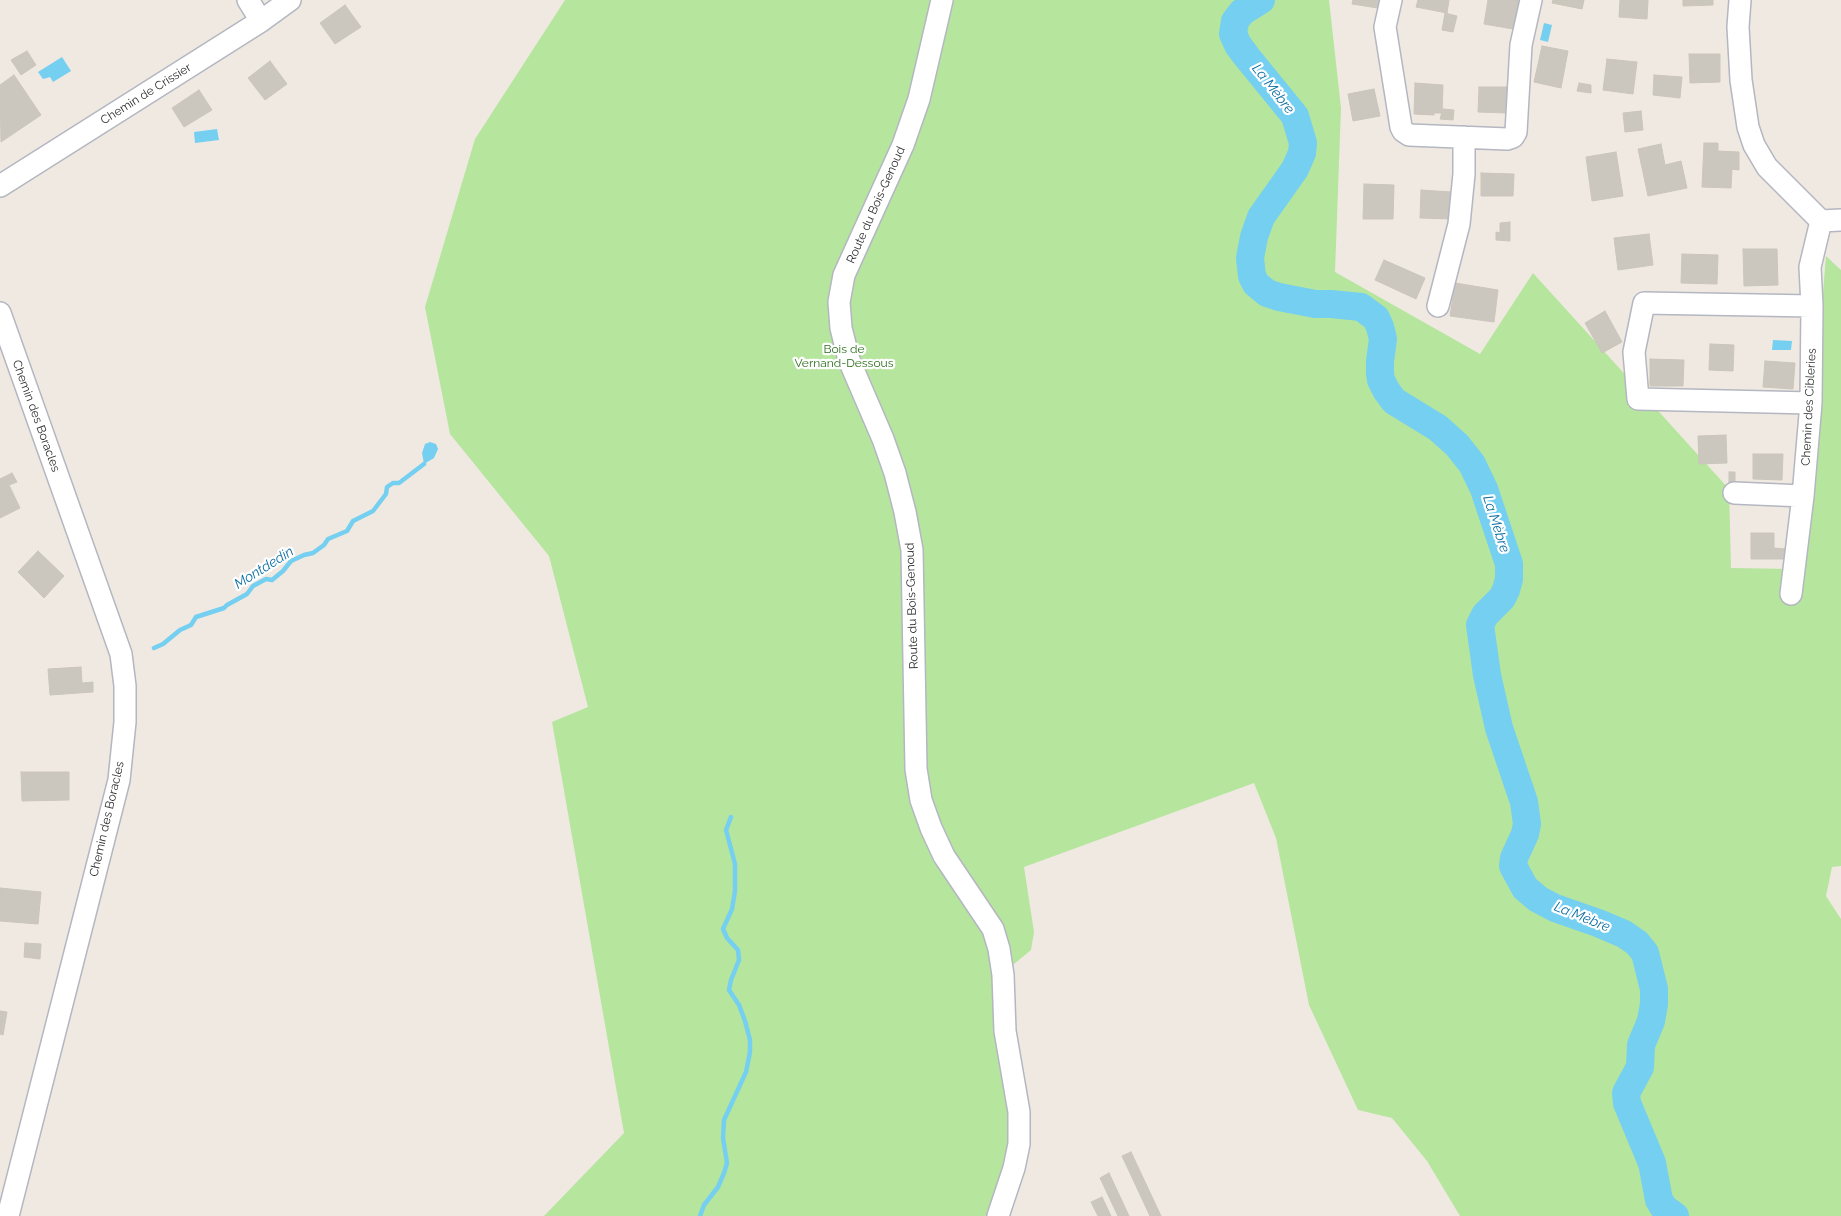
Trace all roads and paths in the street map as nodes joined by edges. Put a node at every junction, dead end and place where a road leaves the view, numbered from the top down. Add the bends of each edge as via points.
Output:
1 (248, 0) edge
2 (290, 0) edge
3 (942, 0) edge
4 (1391, 0) edge
5 (1531, 0) edge
6 (1740, 0) edge
7 (261, 21) junction
8 (1464, 137) junction
9 (0, 186) edge
10 (1823, 216) edge
11 (1438, 306) dead end
12 (1812, 306) junction
13 (0, 313) edge
14 (6, 350) edge
15 (1811, 403) junction
16 (1734, 493) dead end
17 (1803, 496) junction
18 (1791, 594) dead end
19 (8, 1216) edge
20 (998, 1216) edge

1 - 7 street
2 - 7 street, Chemin de Crissier
3 - 20 street, Route du Bois-Genoud via 919,99 903,145 844,275 838,302 849,360 895,473 912,550 916,769 921,800 944,856 993,929 999,949 1005,1031 1019,1112 1019,1144
4 - 8 street via 1385,27 1403,132
5 - 8 street via 1521,45 1516,132 1507,139
6 - 10 street via 1741,80 1754,145 1767,167
7 - 9 street, Chemin de Crissier
8 - 11 street via 1459,224
10 - 12 street, Chemin des Cibleries via 1810,267
12 - 15 street, Chemin des Cibleries
12 - 15 street via 1644,304 1634,352 1638,399
13 - 14 street, Chemin des Boracles
14 - 19 street, Chemin des Boracles via 121,654 125,686 119,780
15 - 17 street, Chemin des Cibleries
16 - 17 street
17 - 18 street, Chemin des Cibleries

